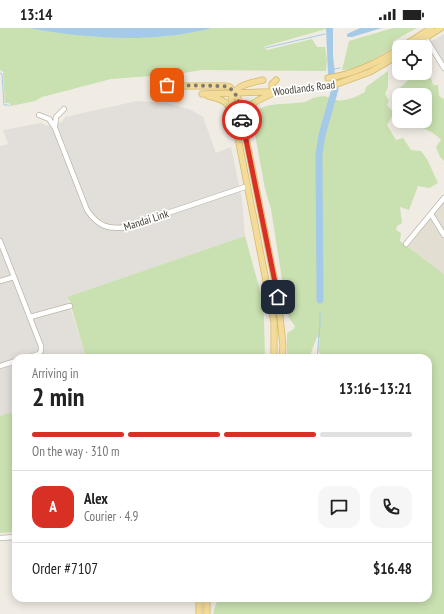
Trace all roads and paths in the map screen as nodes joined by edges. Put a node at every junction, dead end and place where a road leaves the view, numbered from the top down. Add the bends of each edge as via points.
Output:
1 (431, 28) edge
2 (441, 28) edge
3 (425, 38) junction
4 (413, 40) edge
5 (422, 40) edge
6 (392, 53) edge
7 (392, 59) edge
8 (444, 68) edge
9 (328, 78) dead end
10 (263, 80) dead end
11 (276, 80) dead end
12 (157, 84) dead end
13 (276, 92) junction
14 (234, 93) junction
15 (213, 94) junction
16 (228, 105) junction
17 (64, 109) dead end
18 (39, 115) dead end
19 (234, 121) junction
20 (56, 128) junction
21 (244, 128) junction
22 (248, 186) junction
23 (444, 198) edge
24 (431, 214) junction
25 (444, 235) edge
26 (0, 241) edge
27 (406, 244) dead end
28 (270, 257) junction
29 (263, 266) junction
30 (14, 277) junction
31 (0, 281) edge
32 (70, 306) dead end
33 (30, 317) junction
34 (39, 354) edge
35 (274, 354) edge
36 (282, 354) edge
37 (12, 362) edge
38 (0, 366) edge
39 (12, 537) edge
40 (0, 538) edge
41 (199, 602) edge
42 (207, 602) edge
43 (199, 614) edge
44 (207, 614) edge

1 - 4 main road
2 - 3 main road
3 - 5 main road
3 - 8 street
6 - 9 main road, Woodlands Road via 358,71
7 - 13 main road, Woodlands Road via 370,72 338,84
10 - 14 main road via 245,84
11 - 13 main road via 272,89
12 - 14 main road via 224,86 230,87
13 - 14 main road, Woodlands Road
13 - 21 main road via 248,108
14 - 15 main road, Woodlands Road
14 - 19 main road via 231,102
14 - 21 main road via 238,98
15 - 16 main road via 222,97
15 - 16 main road, Woodlands Road via 202,94 220,99
16 - 19 main road
17 - 20 street via 56,117
18 - 20 street via 49,119
19 - 22 main road
20 - 22 street, Mandai Link via 87,210 93,219 107,227 126,227
21 - 28 main road
22 - 29 main road
23 - 24 street
24 - 25 street
24 - 27 street
26 - 30 street
28 - 29 main road via 268,264
28 - 36 main road via 280,313
29 - 35 main road via 274,322
30 - 31 street
30 - 33 street
32 - 33 street
33 - 34 street via 42,350
37 - 38 street
39 - 40 street
41 - 43 main road
42 - 44 main road

